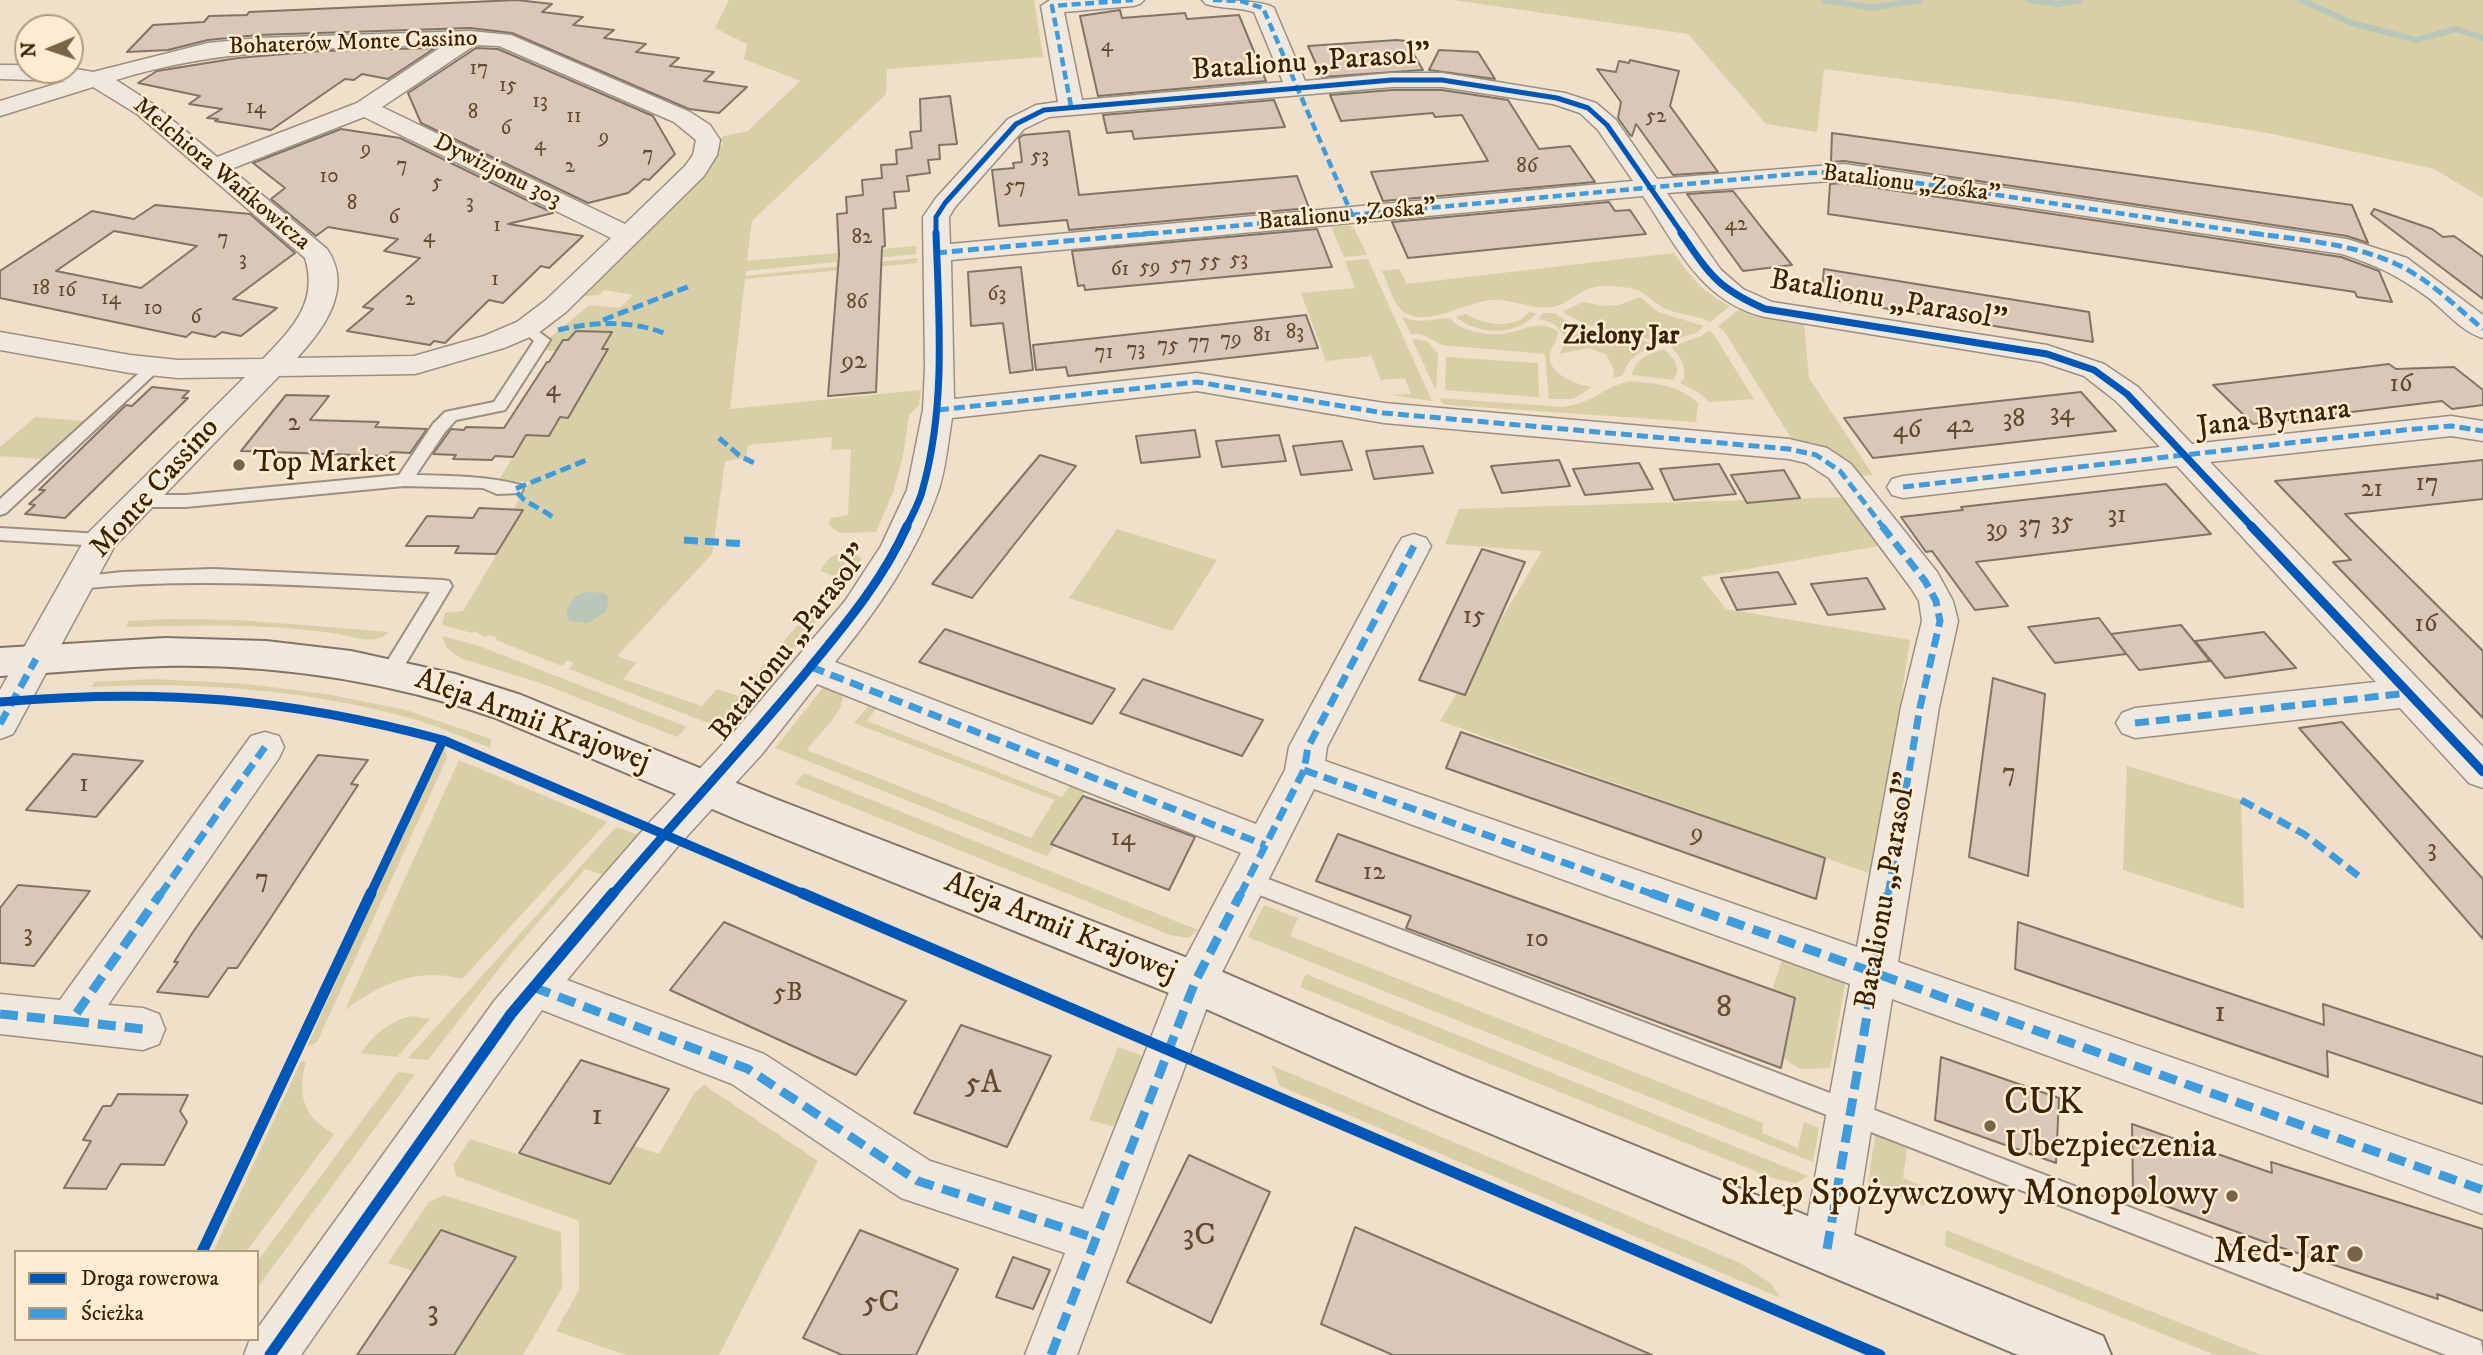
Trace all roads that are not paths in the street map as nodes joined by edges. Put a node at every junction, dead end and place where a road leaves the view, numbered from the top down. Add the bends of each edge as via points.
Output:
1 (1133, 0) edge
2 (1213, 0) edge
3 (470, 38) junction
4 (84, 78) edge
5 (91, 79) junction
6 (42, 84) edge
7 (1296, 88) junction
8 (26, 99) junction
9 (1071, 106) junction
10 (365, 108) junction
11 (0, 109) edge
12 (214, 167) junction
13 (1652, 188) junction
14 (628, 236) junction
15 (936, 253) junction
16 (527, 328) junction
17 (2483, 329) edge
18 (0, 341) edge
19 (154, 367) junction
20 (271, 367) junction
21 (938, 410) junction
22 (2483, 431) edge
23 (2183, 455) junction
24 (404, 480) junction
25 (1903, 487) dead end
26 (515, 489) dead end
27 (139, 501) junction
28 (0, 509) edge
29 (0, 534) edge
30 (102, 540) junction
31 (1414, 546) dead end
32 (77, 583) junction
33 (18, 661) edge
34 (811, 667) junction
35 (390, 673) junction
36 (2409, 693) junction
37 (2135, 723) dead end
38 (0, 724) edge
39 (265, 747) dead end
40 (1304, 770) junction
41 (2483, 772) edge
42 (707, 789) junction
43 (1256, 863) junction
44 (1874, 974) junction
45 (1195, 982) junction
46 (533, 987) junction
47 (0, 1014) edge
48 (71, 1021) junction
49 (143, 1029) dead end
50 (1848, 1112) junction
51 (2483, 1190) edge
52 (1095, 1238) junction
53 (1827, 1249) junction
54 (1053, 1354) edge
55 (270, 1355) edge
56 (2084, 1355) edge
57 (2481, 1355) edge

1 - 9 street via 1052,6
2 - 7 street via 1263,8
3 - 5 street, Bohaterów Monte Cassino via 234,46
3 - 10 street
3 - 14 street, Bohaterów Monte Cassino via 518,46 682,117 704,132 708,146 701,162
4 - 5 street, Melchiora Wańkowicza
5 - 8 street, Bohaterów Monte Cassino
5 - 12 street, Melchiora Wańkowicza via 145,109
6 - 8 street
7 - 9 street, Batalionu „Parasol”
7 - 13 street, Batalionu „Parasol” via 1442,80 1557,98 1588,108 1607,125
8 - 11 street, Bohaterów Monte Cassino
9 - 15 street, Batalionu „Parasol” via 1036,112 1016,124 939,210
10 - 12 street
10 - 14 street, Dywizjonu 303
12 - 20 street, Melchiora Wańkowicza via 317,255 324,270 322,300 315,316
13 - 15 street, Batalionu „Zośka”
13 - 17 street, Batalionu „Zośka” via 1844,172 2347,247 2397,264
13 - 23 street, Batalionu „Parasol” via 1711,275 1734,295 1765,309 2047,354 2094,370 2127,394
14 - 16 street, Bohaterów Monte Cassino
15 - 21 street, Batalionu „Parasol”
16 - 20 street, Bohaterów Monte Cassino via 415,365
16 - 24 lane via 542,340 499,406 451,416
18 - 19 street, Bohaterów Monte Cassino
19 - 20 street, Bohaterów Monte Cassino
19 - 28 lane
20 - 27 street, Monte Cassino
21 - 34 street, Batalionu „Parasol” via 923,490 904,535 857,610
21 - 44 street, Batalionu „Parasol” via 1197,382 1384,413 1789,449 1828,461 1856,490 1925,581 1939,608
22 - 23 street, Jana Bytnara via 2451,426
23 - 25 street, Jana Bytnara
23 - 36 street, Batalionu „Parasol”
24 - 26 lane via 486,482
24 - 27 lane via 186,501
27 - 30 street, Monte Cassino
29 - 30 lane
30 - 32 street, Monte Cassino
31 - 40 street via 1308,747
32 - 33 street, Monte Cassino
32 - 35 lane via 188,575 443,586
33 - 35 street, Aleja Armii Krajowej via 223,653
33 - 38 street, Monte Cassino
34 - 42 street, Batalionu „Parasol”
34 - 43 street
35 - 42 street, Aleja Armii Krajowej via 507,706
36 - 37 street
36 - 41 street, Batalionu „Parasol”
39 - 48 street
40 - 43 street
40 - 44 street
42 - 45 street, Aleja Armii Krajowej
42 - 46 street, Batalionu „Parasol”
43 - 45 street
43 - 50 lane
44 - 50 street, Batalionu „Parasol”
44 - 51 street
45 - 52 street
45 - 53 street, Aleja Armii Krajowej via 1444,1091
46 - 52 street via 748,1069 918,1181
46 - 55 street, Batalionu „Parasol”
47 - 48 street
48 - 49 street
50 - 53 street, Batalionu „Parasol”
50 - 57 lane
52 - 54 street
53 - 56 street, Aleja Armii Krajowej

